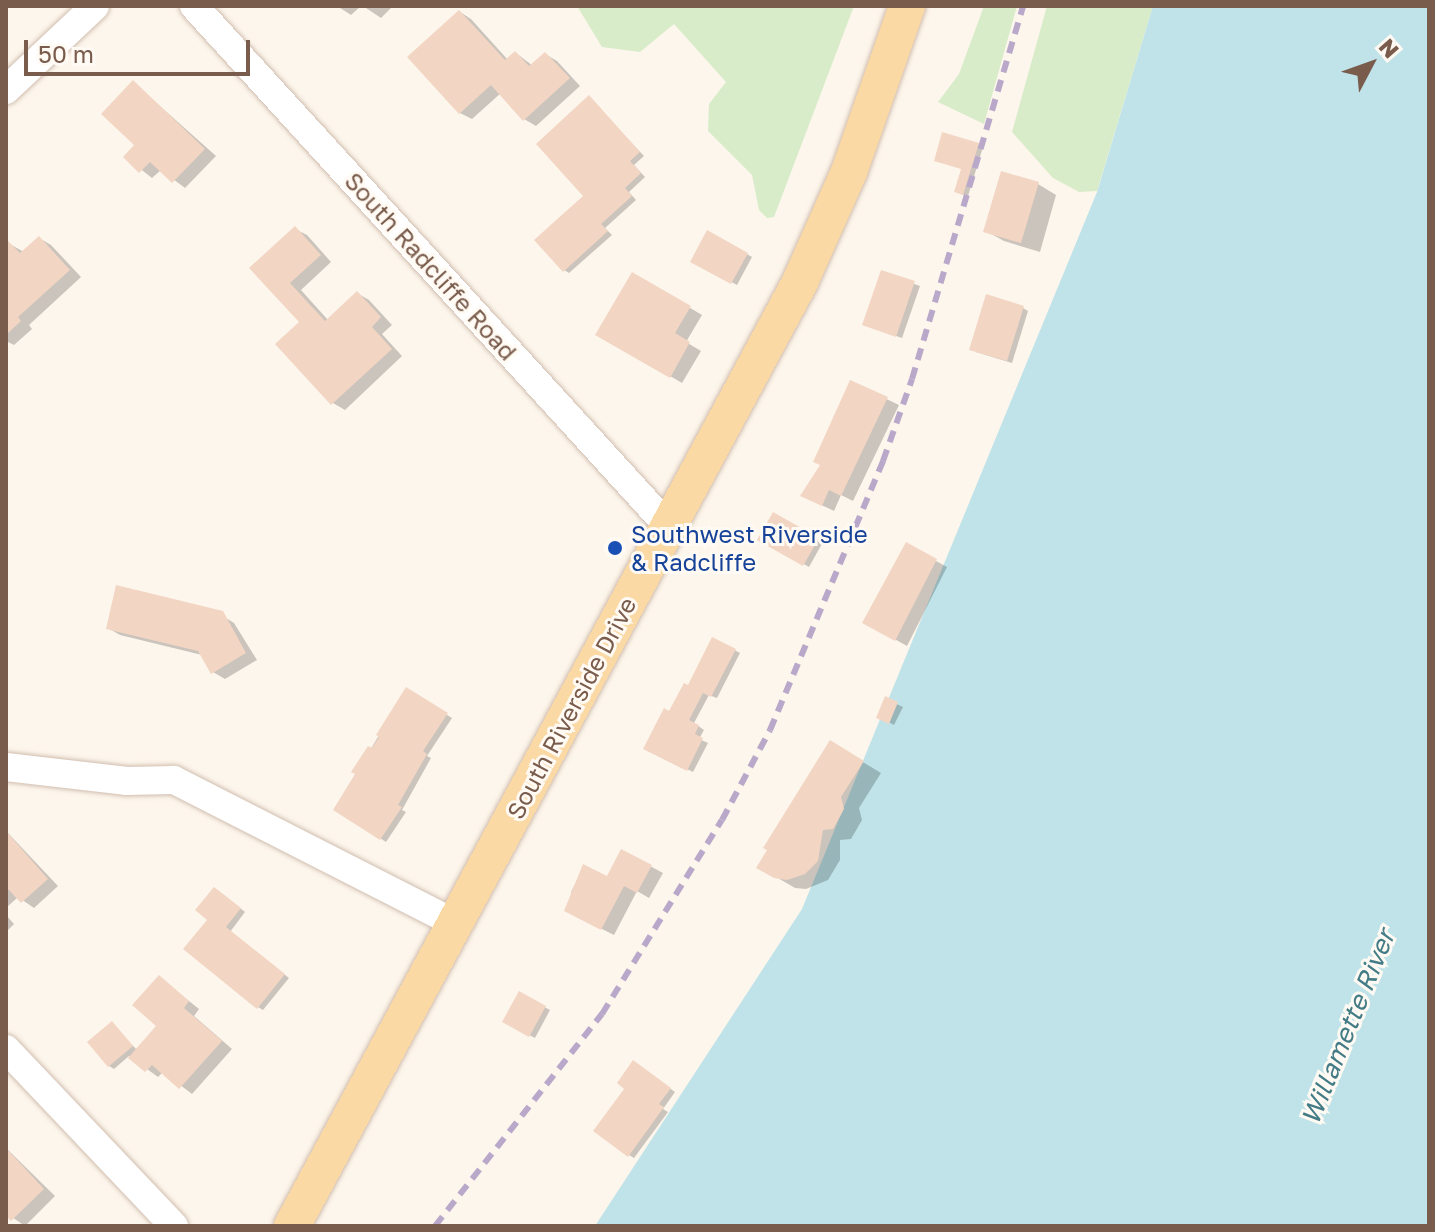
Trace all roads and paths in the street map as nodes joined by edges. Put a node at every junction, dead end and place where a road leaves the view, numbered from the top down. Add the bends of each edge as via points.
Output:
1 (95, 6) edge
2 (194, 6) edge
3 (907, 6) edge
4 (6, 90) edge
5 (668, 526) junction
6 (6, 767) edge
7 (455, 923) junction
8 (6, 1049) edge
9 (174, 1226) edge
10 (292, 1226) edge

1 - 4 street
2 - 5 street, South Radcliffe Road
3 - 5 main road, South Riverside Drive via 849,172 800,282
5 - 7 main road, South Riverside Drive
6 - 7 street via 127,781 174,780
7 - 10 main road, South Riverside Drive
8 - 9 street

